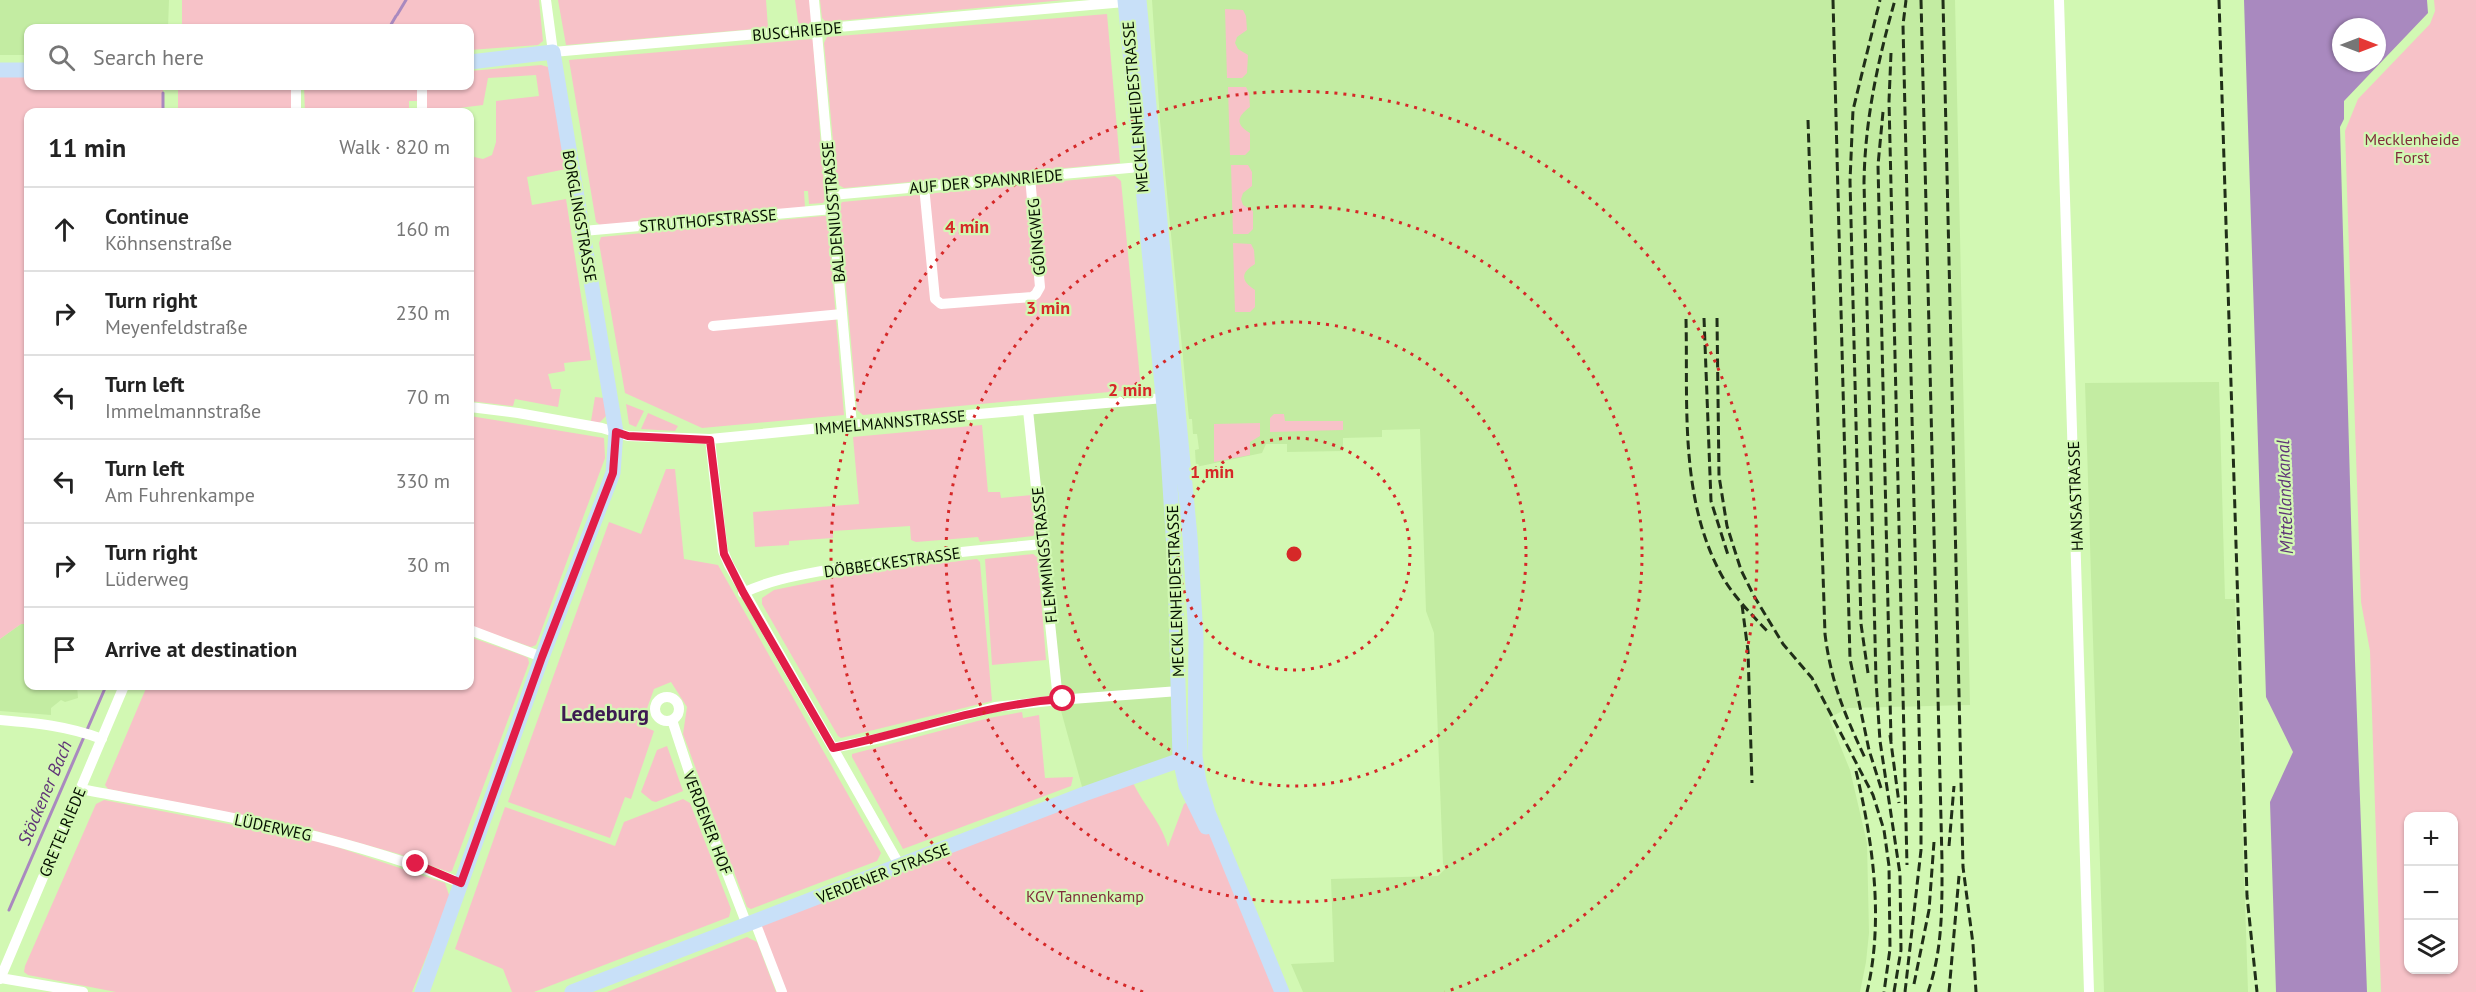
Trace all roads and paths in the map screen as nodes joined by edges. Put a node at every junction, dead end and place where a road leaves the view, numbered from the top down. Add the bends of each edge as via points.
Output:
1 (546, 0) edge
2 (814, 0) edge
3 (2059, 0) edge
4 (1130, 1) edge
5 (817, 29) junction
6 (553, 52) junction
7 (474, 62) edge
8 (0, 70) edge
9 (24, 70) edge
10 (296, 90) edge
11 (422, 90) edge
12 (296, 108) edge
13 (422, 108) edge
14 (1140, 167) junction
15 (1030, 177) junction
16 (924, 186) junction
17 (832, 195) junction
18 (834, 210) junction
19 (583, 231) junction
20 (842, 314) junction
21 (713, 326) dead end
22 (1176, 386) junction
23 (1164, 399) junction
24 (474, 408) edge
25 (1028, 410) junction
26 (852, 424) junction
27 (616, 432) junction
28 (710, 440) junction
29 (1173, 518) junction
30 (1190, 537) junction
31 (1043, 544) junction
32 (743, 592) junction
33 (474, 632) edge
34 (542, 657) junction
35 (122, 690) edge
36 (1179, 691) junction
37 (1058, 700) junction
38 (0, 720) edge
39 (672, 720) dead end
40 (99, 738) junction
41 (833, 748) junction
42 (1188, 758) junction
43 (80, 789) junction
44 (900, 866) junction
45 (461, 883) junction
46 (751, 924) junction
47 (0, 978) edge
48 (83, 992) edge
49 (422, 992) edge
50 (572, 992) edge
51 (782, 992) edge
52 (1282, 992) edge
53 (2090, 992) edge

1 - 6 street, BORGLINGSTRASSE
2 - 5 street, BALDENIUSSTRASSE
3 - 53 street, HANSASTRASSE
4 - 5 street, BUSCHRIEDE
4 - 14 main road, MECKLENHEIDESTRASSE
4 - 22 main road, MECKLENHEIDESTRASSE
5 - 6 street, BUSCHRIEDE
5 - 17 street, BALDENIUSSTRASSE
6 - 7 main road, BUSCHRIEDE
6 - 19 main road, BORGLINGSTRASSE
8 - 9 main road
10 - 12 street
11 - 13 street
14 - 15 street, AUF DER SPANNRIEDE
14 - 23 main road, MECKLENHEIDESTRASSE
15 - 16 street, AUF DER SPANNRIEDE
15 - 16 street, GÖINGWEG via 1040,287 1036,294 1020,298 941,304 935,298
16 - 17 street, AUF DER SPANNRIEDE
17 - 18 street, BALDENIUSSTRASSE
18 - 19 street, STRUTHOFSTRASSE
18 - 20 street, BALDENIUSSTRASSE
19 - 27 main road, BORGLINGSTRASSE
20 - 21 street
20 - 26 street, BALDENIUSSTRASSE
22 - 23 main road
22 - 30 main road, MECKLENHEIDESTRASSE
23 - 25 street, IMMELMANNSTRASSE
23 - 29 main road, MECKLENHEIDESTRASSE
24 - 27 street, IMMELMANNSTRASSE
25 - 26 street, IMMELMANNSTRASSE
25 - 31 street, FLEMMINGSTRASSE
26 - 28 street, IMMELMANNSTRASSE
27 - 28 street, IMMELMANNSTRASSE
27 - 34 main road, BORGLINGSTRASSE via 613,473
28 - 32 street via 723,551
29 - 30 main road
29 - 36 main road, MECKLENHEIDESTRASSE
30 - 42 main road, MECKLENHEIDESTRASSE via 1196,637
31 - 32 street, DÖBBECKESTRASSE via 861,564 762,583
31 - 37 street, FLEMMINGSTRASSE
32 - 41 street
33 - 34 street
34 - 45 main road, BORGLINGSTRASSE
35 - 40 street, GRETELRIEDE
36 - 37 street
36 - 42 main road, MECKLENHEIDESTRASSE
37 - 41 street via 995,707
38 - 40 street via 57,725
39 - 46 street, VERDENER HOF via 694,790
40 - 43 street, GRETELRIEDE
41 - 44 street
42 - 44 main road, VERDENER STRASSE
42 - 52 main road, MECKLENHEIDESTRASSE via 1191,800 1236,883
43 - 45 street, LÜDERWEG via 273,825 371,850
43 - 47 street, GRETELRIEDE
44 - 46 main road, VERDENER STRASSE
45 - 49 main road, BORGLINGSTRASSE
46 - 50 main road, VERDENER STRASSE
46 - 51 street, VERDENER HOF
47 - 48 street

